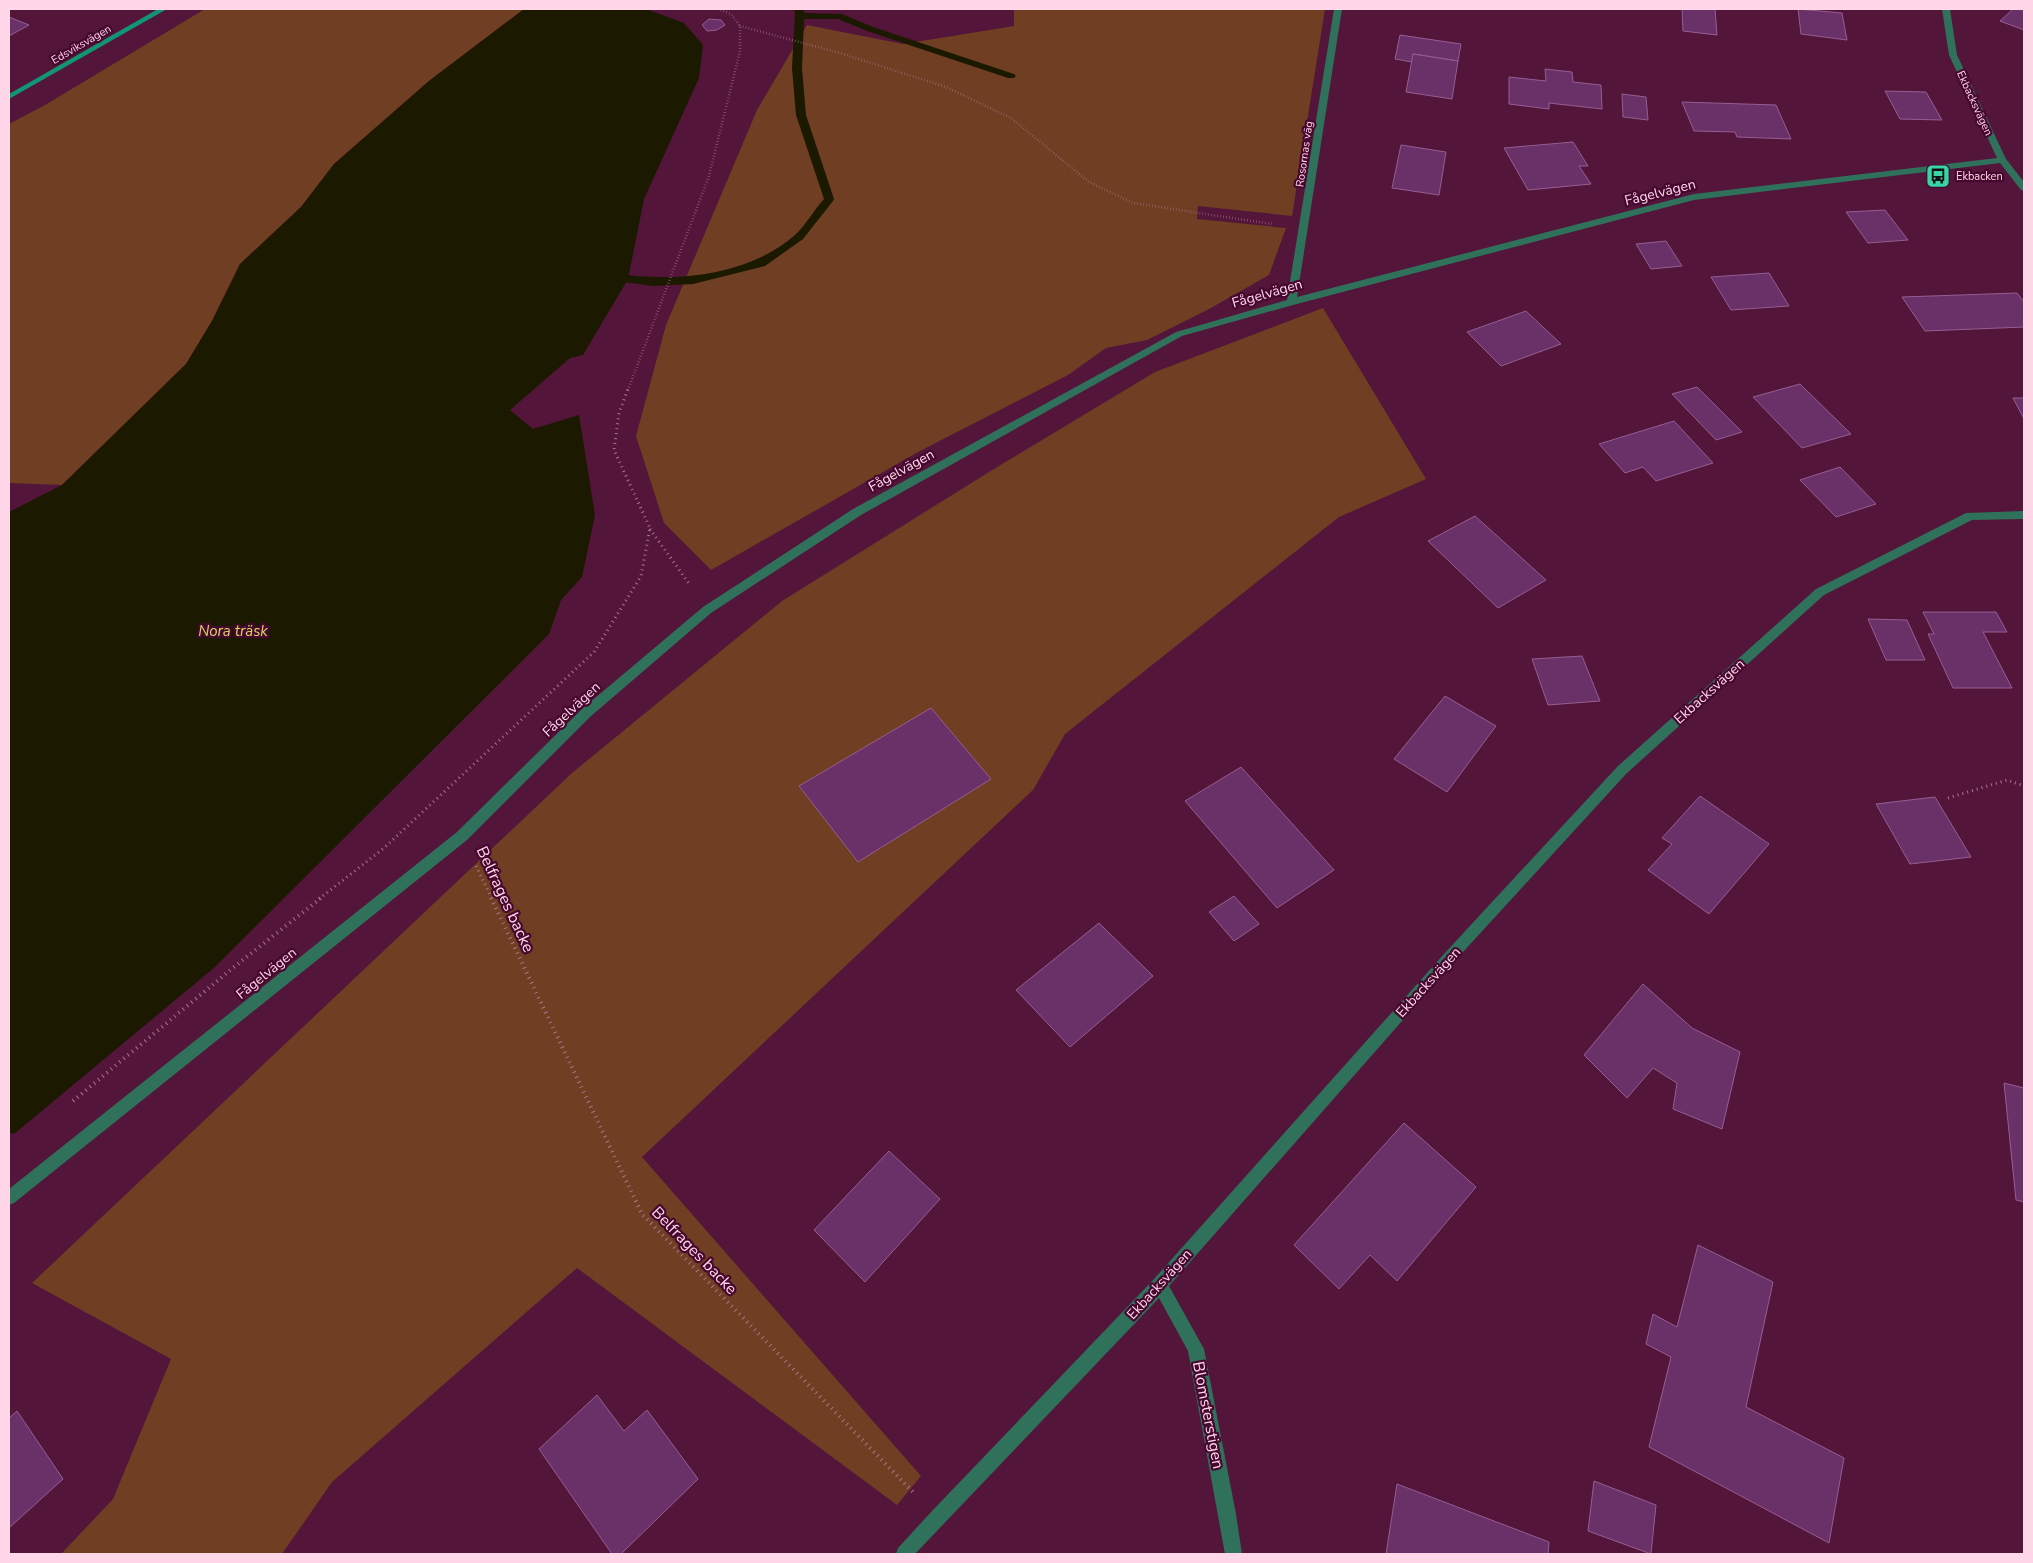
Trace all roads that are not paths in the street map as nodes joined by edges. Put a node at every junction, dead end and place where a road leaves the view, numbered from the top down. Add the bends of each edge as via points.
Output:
1 (163, 9) edge
2 (1338, 9) edge
3 (1946, 9) edge
4 (9, 97) edge
5 (2002, 160) junction
6 (2024, 188) edge
7 (1291, 302) junction
8 (2024, 515) edge
9 (9, 1198) edge
10 (1160, 1285) junction
11 (904, 1554) edge
12 (1234, 1554) edge

1 - 4 street, Edsviksvägen
2 - 7 street, Rosornas väg
3 - 5 street, Ekbacksvägen via 1953,55
5 - 6 street, Ekbacksvägen
5 - 7 street, Fågelvägen via 1694,197
7 - 9 street, Fågelvägen via 1179,334 857,512 707,610 586,713 462,836
8 - 10 street, Ekbacksvägen via 1970,516 1813,598 1622,770 1448,959
10 - 11 street, Ekbacksvägen
10 - 12 street, Blomsterstigen via 1196,1349

